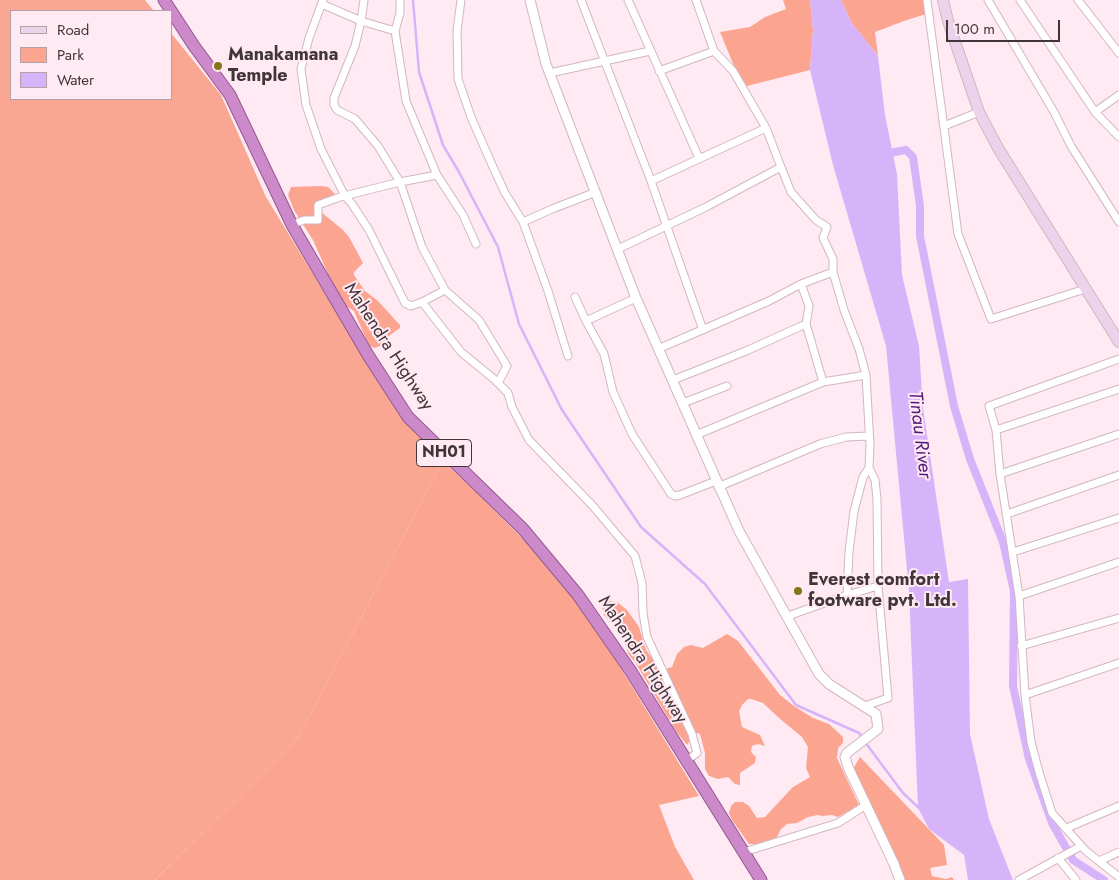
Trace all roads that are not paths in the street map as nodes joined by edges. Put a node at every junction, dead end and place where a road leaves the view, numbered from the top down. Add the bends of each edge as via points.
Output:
1 (364, 0) edge
2 (400, 0) edge
3 (461, 0) edge
4 (530, 0) edge
5 (581, 0) edge
6 (628, 0) edge
7 (696, 0) edge
8 (927, 0) edge
9 (943, 0) edge
10 (988, 0) edge
11 (1020, 0) edge
12 (1078, 0) edge
13 (323, 2) edge
14 (172, 12) edge
15 (361, 21) junction
16 (395, 31) junction
17 (650, 51) junction
18 (714, 51) junction
19 (1119, 53) edge
20 (605, 61) junction
21 (659, 71) junction
22 (550, 73) junction
23 (1119, 95) edge
24 (979, 112) junction
25 (1095, 112) junction
26 (944, 126) junction
27 (766, 128) junction
28 (1119, 137) edge
29 (699, 158) junction
30 (781, 167) junction
31 (437, 175) junction
32 (651, 181) junction
33 (400, 182) junction
34 (596, 192) junction
35 (345, 196) junction
36 (523, 222) junction
37 (1119, 222) edge
38 (292, 225) junction
39 (666, 225) junction
40 (476, 244) dead end
41 (618, 250) junction
42 (833, 272) junction
43 (801, 284) junction
44 (1085, 289) junction
45 (445, 290) junction
46 (575, 297) dead end
47 (636, 298) junction
48 (422, 302) junction
49 (586, 321) junction
50 (806, 324) junction
51 (703, 329) junction
52 (1119, 342) edge
53 (658, 349) junction
54 (568, 356) dead end
55 (1119, 359) edge
56 (866, 376) junction
57 (673, 380) junction
58 (823, 382) junction
59 (498, 383) junction
60 (727, 386) dead end
61 (1119, 389) edge
62 (683, 403) junction
63 (996, 430) junction
64 (1119, 434) edge
65 (696, 435) junction
66 (869, 436) junction
67 (869, 468) junction
68 (1000, 474) junction
69 (1119, 475) edge
70 (717, 484) junction
71 (1007, 514) junction
72 (1119, 518) edge
73 (1013, 552) junction
74 (1119, 562) edge
75 (878, 586) junction
76 (847, 595) junction
77 (1019, 596) junction
78 (788, 616) junction
79 (1119, 618) edge
80 (1021, 646) junction
81 (1119, 663) edge
82 (1025, 695) junction
83 (865, 706) junction
84 (686, 761) junction
85 (866, 805) junction
86 (1119, 806) edge
87 (1067, 828) junction
88 (1082, 846) junction
89 (744, 852) junction
90 (1119, 852) edge
91 (1058, 858) junction
92 (1099, 861) junction
93 (1119, 877) edge
94 (761, 880) edge
95 (900, 880) edge
96 (1019, 880) edge
97 (1076, 880) edge

1 - 15 street
2 - 16 street
3 - 36 street via 458,79 470,117 505,193
4 - 22 street
5 - 20 street
6 - 17 street
7 - 18 street
8 - 26 street
9 - 24 main road
10 - 37 street via 1071,146
11 - 25 street
12 - 19 street
13 - 15 street
13 - 35 street via 300,69 306,105 321,149
14 - 38 highway, Mahendra Highway / NH01 via 230,95
15 - 16 street
15 - 33 street via 334,104 337,110 355,119 378,146
16 - 31 street via 406,101
17 - 20 street
17 - 21 street
18 - 21 street
18 - 27 street via 733,71
20 - 22 street
20 - 32 street
21 - 29 street
22 - 34 street
23 - 25 street
24 - 26 street
24 - 44 main road
25 - 28 street
26 - 44 street via 958,234 991,319
27 - 29 street
27 - 30 street
29 - 32 street
30 - 39 street
30 - 42 street via 791,192 827,228 823,238 833,259
31 - 33 street
31 - 40 street via 463,215
32 - 39 street
33 - 35 street
33 - 45 street via 422,247
34 - 36 street
34 - 41 street
35 - 38 street via 318,205 318,220 304,220
35 - 48 street via 369,230 405,302 411,306
36 - 54 street
38 - 84 highway, Mahendra Highway / NH01 via 408,417 523,529 578,594
39 - 41 street
39 - 51 street
41 - 47 street
42 - 43 street
42 - 56 street
43 - 50 street via 809,306
43 - 51 street
44 - 52 main road
45 - 48 street
45 - 59 street via 479,320 507,366
46 - 49 street
47 - 49 street
47 - 53 street
48 - 59 street via 461,352
49 - 70 street via 604,354 613,392 632,434 671,494 680,496
50 - 57 street
50 - 58 street
51 - 53 street
53 - 57 street
55 - 63 street via 989,406
56 - 58 street
56 - 66 street
57 - 62 street
58 - 65 street
59 - 84 street via 508,393 529,440 592,505 635,556 642,584 647,637 692,734 697,753
60 - 62 street
61 - 63 street
62 - 65 street
63 - 68 street
64 - 68 street
65 - 70 street
66 - 67 street
66 - 70 street via 846,437 820,444
67 - 75 street via 875,480 877,499
67 - 76 street via 863,477 854,511
68 - 71 street
69 - 71 street
70 - 78 street via 739,531
71 - 73 street
72 - 73 street
73 - 77 street
74 - 77 street
75 - 76 street
75 - 83 street via 888,698
76 - 78 street
77 - 80 street
78 - 83 street via 819,674
79 - 80 street
80 - 82 street
81 - 82 street
82 - 87 street via 1031,742 1039,772 1052,813
83 - 85 street via 876,714 878,729 846,757
84 - 89 highway, Mahendra Highway / NH01
85 - 89 street via 838,823
85 - 95 street
86 - 87 street
87 - 88 street
88 - 91 street
88 - 92 street
89 - 94 highway, Mahendra Highway / NH01
90 - 92 street
91 - 96 street
91 - 97 street
92 - 93 street

